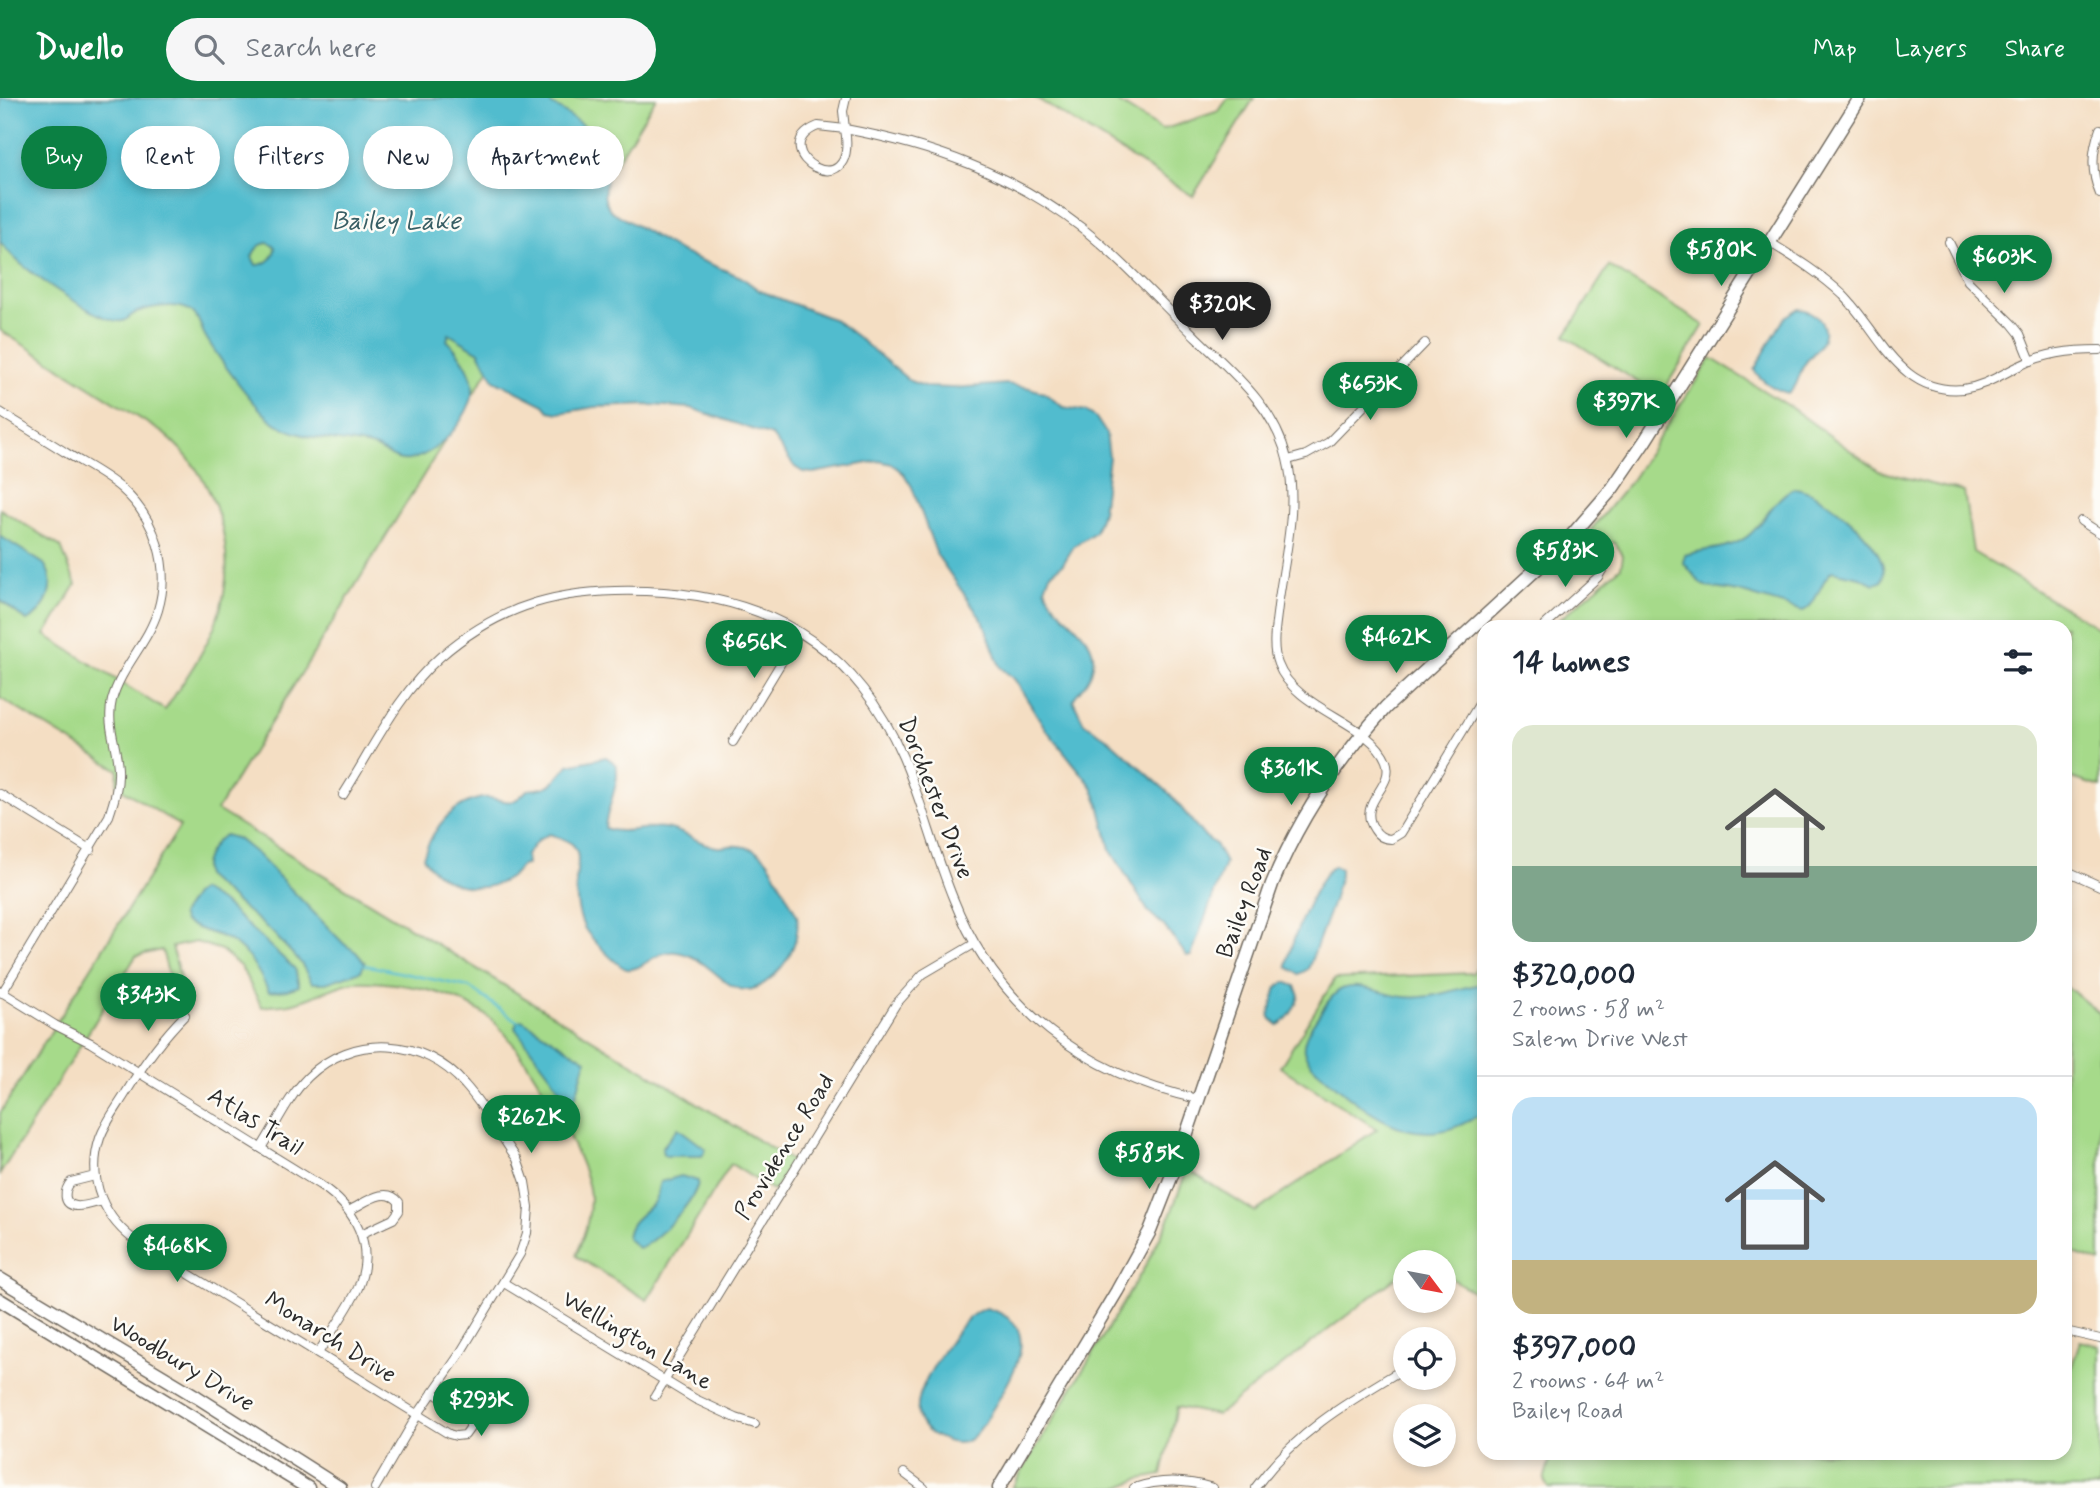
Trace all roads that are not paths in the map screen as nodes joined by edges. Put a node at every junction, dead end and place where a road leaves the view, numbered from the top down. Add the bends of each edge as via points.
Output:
1 (846, 98) edge
2 (1860, 98) edge
3 (2100, 129) edge
4 (845, 130) junction
5 (2100, 194) edge
6 (1769, 242) junction
7 (1949, 242) dead end
8 (1425, 343) dead end
9 (2100, 350) edge
10 (2031, 361) junction
11 (0, 412) edge
12 (1288, 460) junction
13 (2081, 521) dead end
14 (2100, 533) edge
15 (1605, 558) dead end
16 (1481, 620) edge
17 (1551, 620) edge
18 (1477, 624) edge
19 (799, 634) junction
20 (1477, 708) edge
21 (1362, 735) junction
22 (733, 742) dead end
23 (0, 794) edge
24 (343, 795) dead end
25 (91, 850) junction
26 (2072, 873) edge
27 (2100, 886) edge
28 (974, 944) junction
29 (1, 992) edge
30 (185, 1015) dead end
31 (138, 1073) junction
32 (1198, 1099) junction
33 (261, 1148) junction
34 (95, 1176) junction
35 (102, 1201) junction
36 (350, 1210) junction
37 (361, 1234) junction
38 (0, 1279) edge
39 (504, 1283) junction
40 (0, 1300) edge
41 (2072, 1333) edge
42 (2100, 1339) edge
43 (318, 1353) junction
44 (1393, 1375) edge
45 (665, 1381) junction
46 (433, 1392) junction
47 (655, 1396) dead end
48 (418, 1415) junction
49 (755, 1424) dead end
50 (904, 1473) dead end
51 (308, 1488) edge
52 (340, 1488) edge
53 (375, 1488) edge
54 (924, 1488) edge
55 (999, 1488) edge
56 (1134, 1488) edge
57 (1213, 1488) edge
58 (1255, 1488) edge

1 - 4 street
2 - 6 main road, Bailey Road
3 - 5 street via 2093,160
4 - 4 street via 812,129 801,147 809,166 822,171 835,168 846,151
4 - 12 street via 957,158 1023,189 1082,228 1254,396 1272,420
6 - 10 street via 1843,296 1890,357 1921,382 1947,388 1975,386
6 - 16 main road, Bailey Road via 1645,442 1601,503 1556,552
7 - 10 street via 1968,281 2020,334
8 - 12 street via 1329,442
9 - 10 street via 2062,352
11 - 25 street via 120,487 145,515 160,551 159,609 113,699 110,726 117,786 109,816
12 - 21 street via 1291,492 1275,657 1286,680 1299,693
13 - 14 street
15 - 17 street via 1598,578
18 - 21 main road, Bailey Road
19 - 22 street
19 - 24 street, Dorchester Drive via 745,606 671,592 585,592 511,611 463,639 416,682
19 - 28 street, Dorchester Drive via 850,673 889,725 952,898
20 - 21 street via 1396,838 1385,839 1373,828 1371,803 1388,767 1381,752
21 - 32 main road, Bailey Road via 1318,796 1281,863
23 - 25 street
25 - 29 street
26 - 27 street
28 - 32 street, Dorchester Drive via 1015,1000 1068,1045 1124,1077
28 - 45 street, Providence Road via 923,974 896,1004
29 - 31 street, Atlas Trail
30 - 31 street, Monarch Drive
31 - 33 street, Atlas Trail
31 - 34 street, Monarch Drive via 100,1139
32 - 55 main road, Bailey Road via 1170,1182 1140,1250
33 - 36 street, Atlas Trail via 332,1193
33 - 39 street via 298,1089 332,1058 358,1048 385,1046 411,1049 433,1059 466,1085 523,1172 527,1233
34 - 35 street, Monarch Drive
34 - 35 street via 71,1182 65,1195 77,1206
35 - 43 street, Monarch Drive via 129,1237
36 - 37 street, Atlas Trail
36 - 37 street via 385,1193 399,1202 393,1219
37 - 43 street, Atlas Trail via 363,1266 358,1288
38 - 52 main road, Woodbury Drive
39 - 45 street, Wellington Lane
39 - 46 street
40 - 51 main road, Woodbury Drive
41 - 42 street
43 - 48 street, Monarch Drive
44 - 58 street via 1319,1421
45 - 47 street, Providence Road
45 - 49 street, Wellington Lane via 712,1408
46 - 48 street
46 - 48 street, Monarch Drive via 466,1413 471,1422 468,1432 453,1436
48 - 53 street
50 - 54 street
56 - 57 street via 1169,1481

